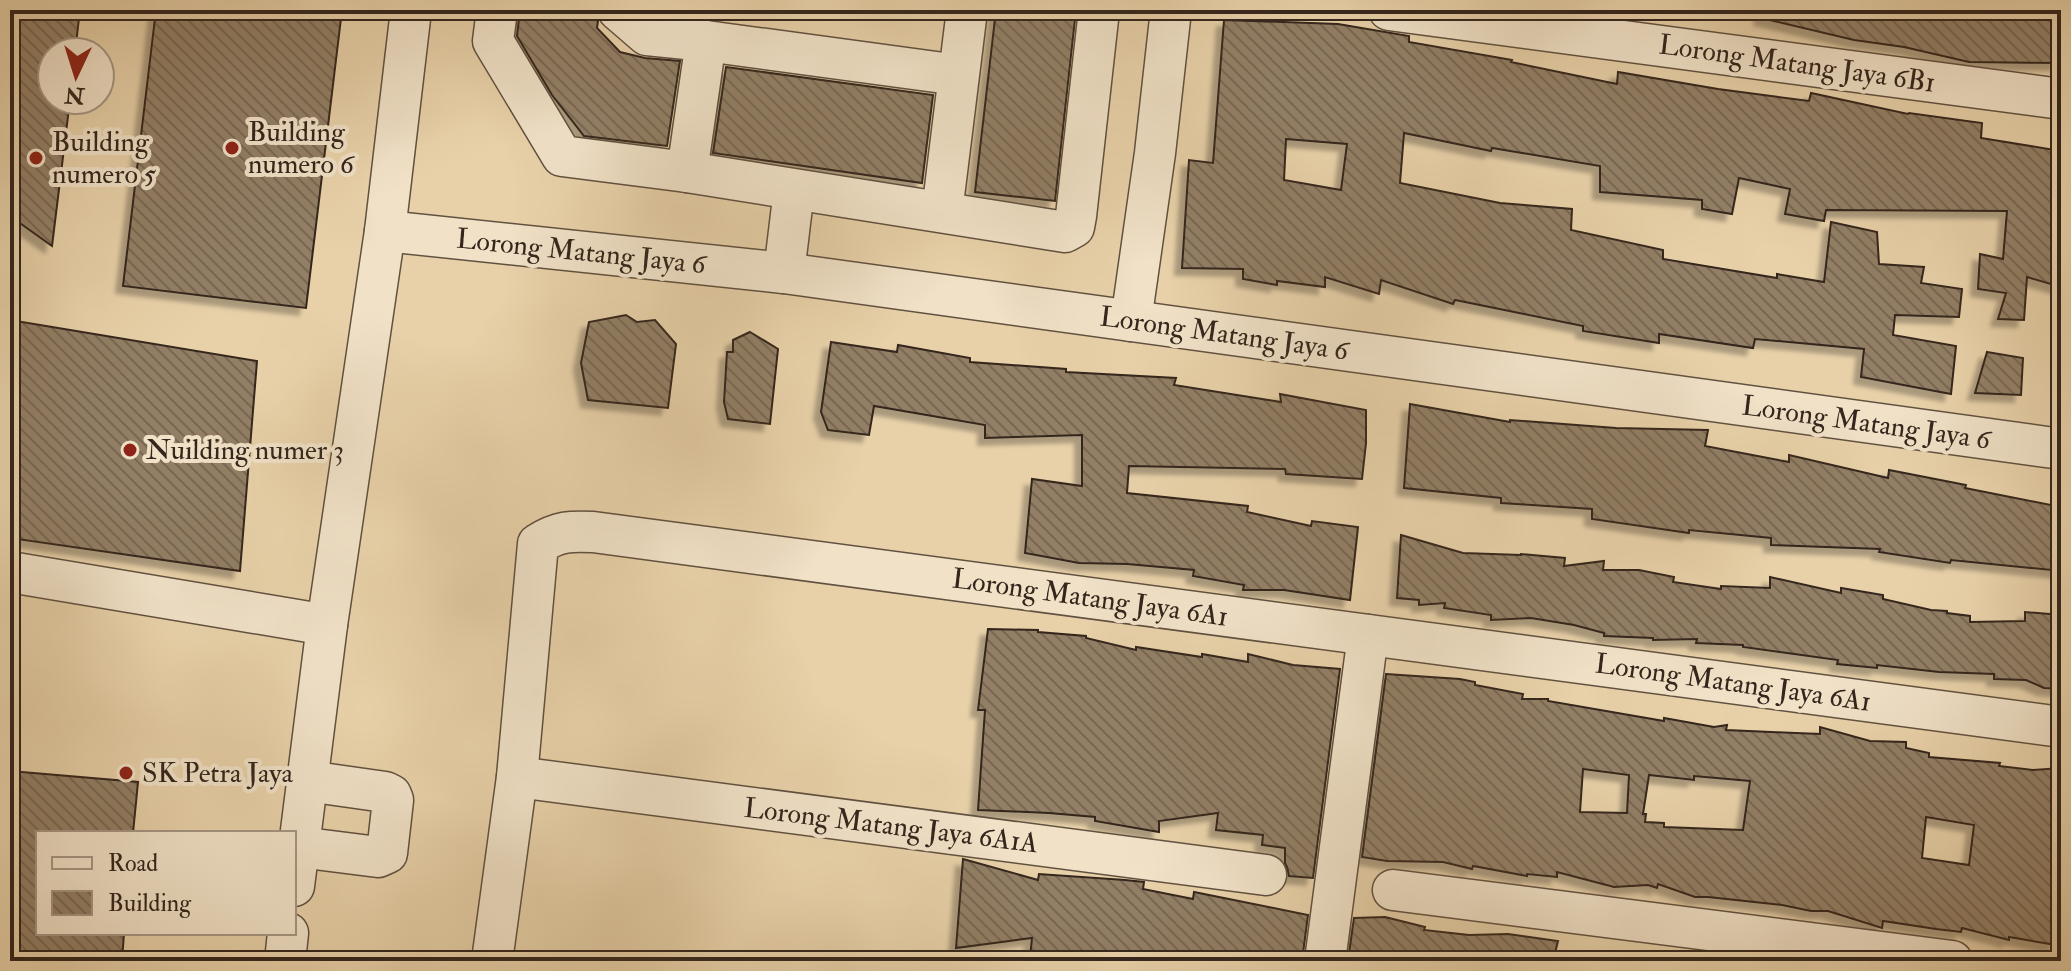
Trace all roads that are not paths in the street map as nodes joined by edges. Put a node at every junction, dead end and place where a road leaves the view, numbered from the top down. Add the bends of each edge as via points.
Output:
1 (411, 10) edge
2 (497, 10) edge
3 (618, 10) edge
4 (967, 10) edge
5 (1099, 10) edge
6 (1171, 10) edge
7 (1389, 10) edge
8 (706, 41) junction
9 (958, 75) junction
10 (2061, 99) edge
11 (687, 172) junction
12 (794, 190) junction
13 (942, 212) junction
14 (385, 231) junction
15 (784, 273) junction
16 (1131, 321) junction
17 (2061, 449) edge
18 (10, 572) edge
19 (327, 625) junction
20 (1368, 635) junction
21 (2061, 727) edge
22 (517, 777) junction
23 (307, 781) junction
24 (299, 847) junction
25 (296, 870) edge
26 (1266, 875) dead end
27 (1393, 890) dead end
28 (288, 935) edge
29 (285, 961) edge
30 (492, 961) edge
31 (1325, 961) edge
32 (1952, 961) edge

1 - 14 street
2 - 11 street via 493,41 562,156
3 - 8 street via 647,35
4 - 9 street
5 - 13 street via 1074,227 1065,232
6 - 16 street
7 - 10 street, Lorong Matang Jaya 6B1
8 - 9 street
8 - 11 street
9 - 13 street
11 - 12 street
12 - 13 street
12 - 15 street
14 - 15 street, Lorong Matang Jaya 6
14 - 19 street
15 - 16 street, Lorong Matang Jaya 6
16 - 17 street, Lorong Matang Jaya 6
18 - 19 street
19 - 23 street
20 - 21 street, Lorong Matang Jaya 6A1
20 - 22 street, Lorong Matang Jaya 6A1 via 567,531 538,544
20 - 31 street
22 - 26 street, Lorong Matang Jaya 6A1A
22 - 30 street, Lorong Matang Jaya 6A1
23 - 24 street
23 - 24 street via 391,795 387,853 378,857
24 - 25 street
27 - 32 street
28 - 29 street

